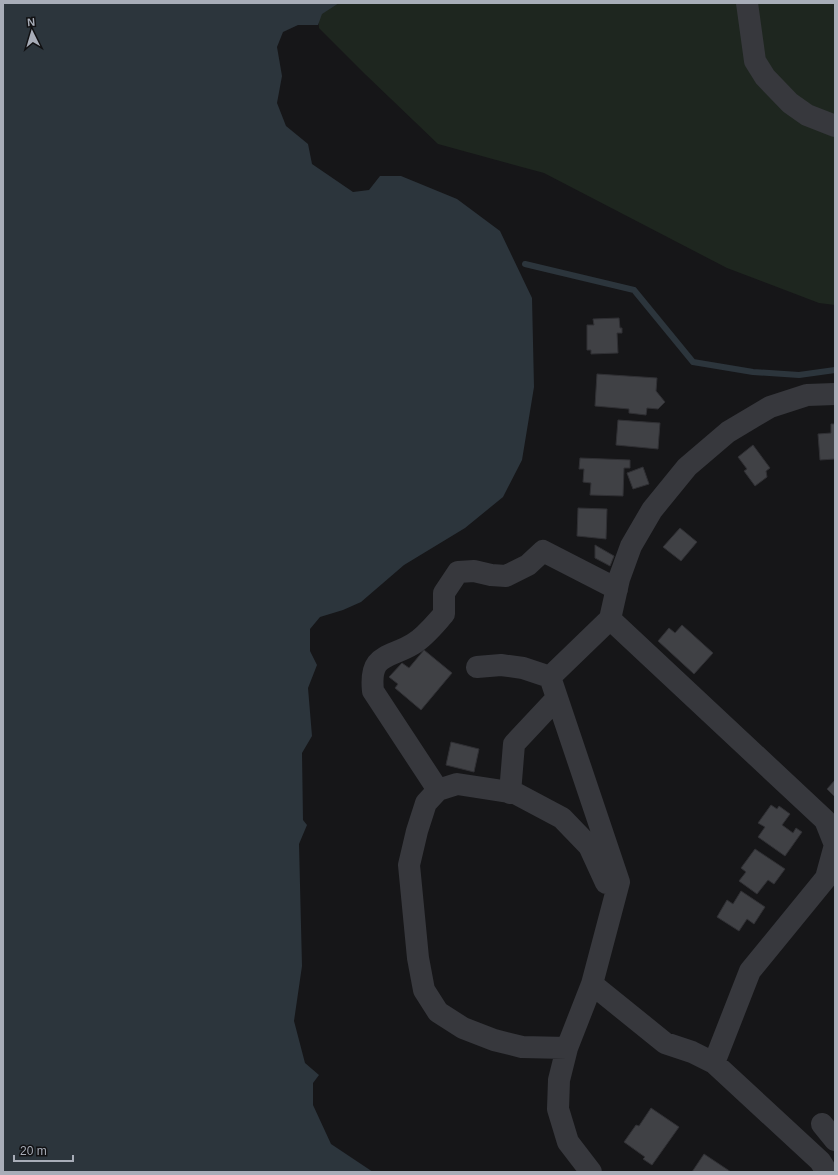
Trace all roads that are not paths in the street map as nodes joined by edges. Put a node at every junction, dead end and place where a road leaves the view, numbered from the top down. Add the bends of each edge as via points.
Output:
1 (747, 3) edge
2 (835, 126) edge
3 (835, 394) edge
4 (547, 538) dead end
5 (618, 583) junction
6 (610, 619) junction
7 (477, 667) dead end
8 (550, 677) junction
9 (557, 698) junction
10 (438, 790) junction
11 (510, 793) junction
12 (833, 863) edge
13 (614, 900) junction
14 (592, 984) junction
15 (567, 1048) junction
16 (714, 1063) junction
17 (591, 1172) edge
18 (827, 1172) edge

1 - 2 street via 755,61 765,78 790,104
3 - 5 street via 807,395 770,407 728,432 687,467 652,510 631,546
4 - 5 street
5 - 6 street
5 - 10 street via 543,551 528,565 506,576 474,571 458,572 444,594 444,614 414,644 383,657 374,667 371,678 373,692
6 - 8 street
6 - 12 street via 825,820 835,845
7 - 8 street via 501,665 523,668
8 - 9 street
9 - 11 street via 514,744
9 - 13 street via 619,882
10 - 11 street via 456,784
10 - 15 street via 426,803 409,865 418,958 424,990 438,1012 463,1028 522,1047
11 - 13 street via 515,793 562,818 589,846
12 - 16 street via 826,878 750,971
13 - 14 street
14 - 15 street
14 - 16 street via 665,1043
15 - 17 street via 559,1080 558,1109 568,1142
16 - 18 street via 820,1161

